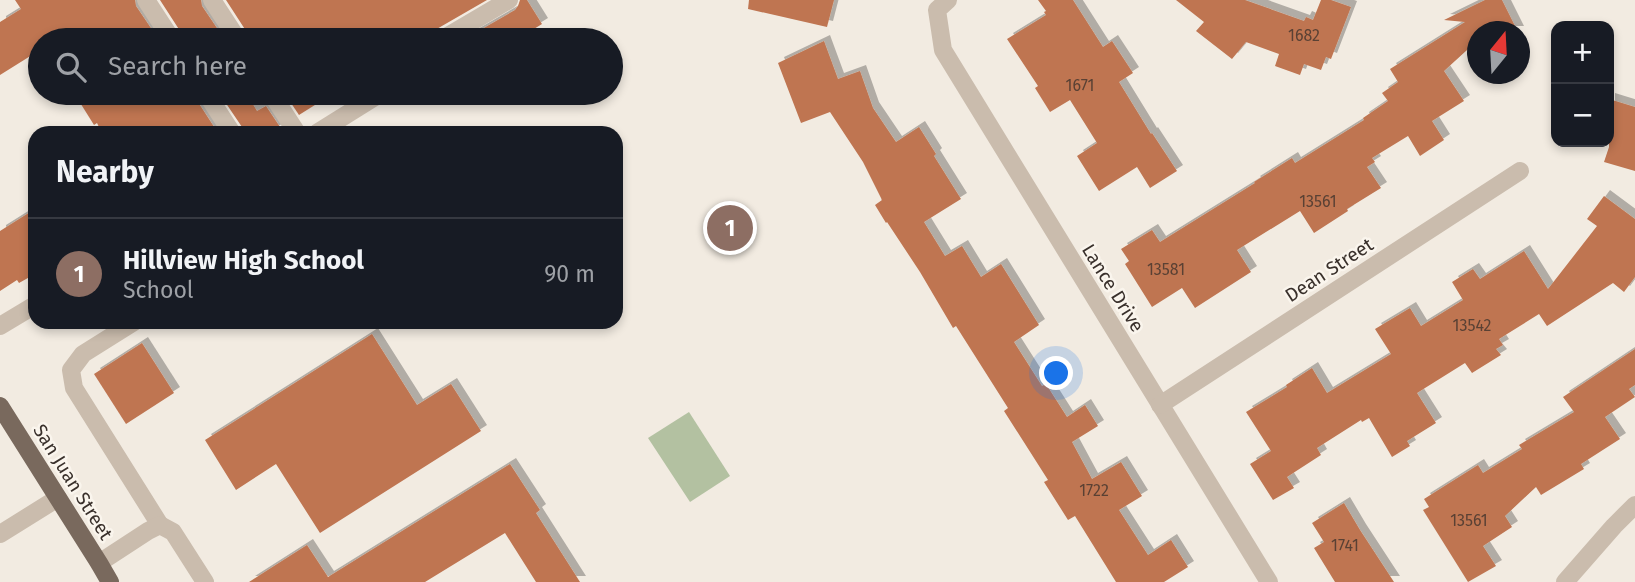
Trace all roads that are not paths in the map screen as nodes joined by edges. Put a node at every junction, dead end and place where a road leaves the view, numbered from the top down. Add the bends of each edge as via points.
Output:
1 (146, 0) edge
2 (212, 0) edge
3 (509, 0) edge
4 (942, 5) edge
5 (164, 28) edge
6 (230, 28) edge
7 (461, 28) edge
8 (214, 105) edge
9 (279, 105) edge
10 (362, 105) edge
11 (227, 126) edge
12 (292, 126) edge
13 (328, 126) edge
14 (1520, 171) dead end
15 (28, 309) edge
16 (0, 327) edge
17 (123, 329) edge
18 (1160, 405) junction
19 (0, 406) edge
20 (58, 498) junction
21 (1635, 505) edge
22 (160, 525) junction
23 (0, 534) edge
24 (99, 563) junction
25 (110, 582) edge
26 (205, 582) edge
27 (1269, 582) edge
28 (1564, 582) edge

1 - 5 street
2 - 6 street
3 - 7 street
4 - 18 street, Lance Drive via 943,50
8 - 11 street
9 - 12 street
10 - 13 street
14 - 18 street, Dean Street
15 - 16 street
17 - 22 street via 83,354 71,370 74,388
18 - 27 street, Lance Drive
19 - 20 main road, San Juan Street
20 - 23 street
20 - 24 main road, San Juan Street
21 - 28 street
22 - 24 street
22 - 26 street via 173,532
24 - 25 main road, San Juan Street

